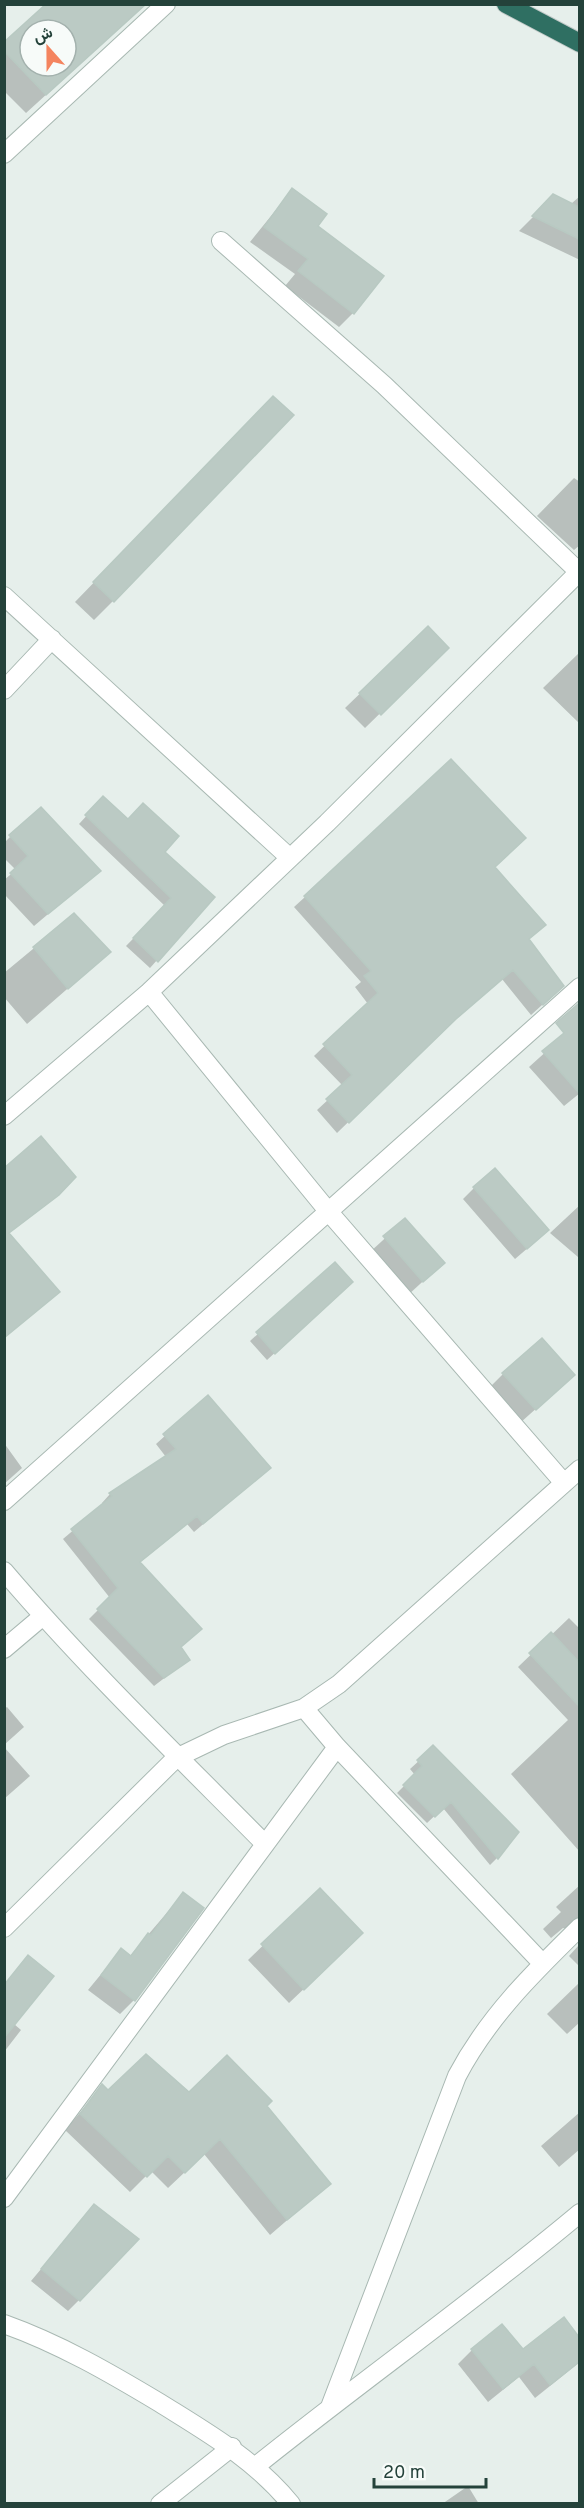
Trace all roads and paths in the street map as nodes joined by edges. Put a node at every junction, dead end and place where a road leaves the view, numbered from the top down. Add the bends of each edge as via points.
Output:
1 (166, 4) edge
2 (506, 4) edge
3 (579, 43) edge
4 (4, 154) edge
5 (222, 241) dead end
6 (579, 572) edge
7 (4, 596) edge
8 (52, 639) junction
9 (4, 690) edge
10 (290, 858) junction
11 (579, 987) edge
12 (149, 992) junction
13 (4, 1116) edge
14 (328, 1211) junction
15 (579, 1469) edge
16 (564, 1483) junction
17 (4, 1501) edge
18 (4, 1571) edge
19 (43, 1616) junction
20 (4, 1649) edge
21 (304, 1708) junction
22 (337, 1747) junction
23 (176, 1758) junction
24 (264, 1843) junction
25 (579, 1927) edge
26 (4, 1928) edge
27 (543, 1964) junction
28 (4, 2198) edge
29 (579, 2213) edge
30 (4, 2324) edge
31 (330, 2407) junction
32 (232, 2447) junction
33 (256, 2466) junction
34 (160, 2504) edge
35 (291, 2504) edge

1 - 4 street
2 - 3 highway
5 - 6 street via 384,385
6 - 10 street
7 - 8 street
8 - 9 street
8 - 10 street
10 - 12 street
11 - 14 street
12 - 13 street
12 - 14 street
14 - 16 street
14 - 17 street
15 - 16 street
16 - 21 street via 361,1667
18 - 19 street
19 - 20 street
19 - 23 street
21 - 22 street
21 - 23 street via 224,1735
22 - 24 street
22 - 27 street
23 - 24 street
23 - 26 street
24 - 28 street
25 - 27 street
27 - 31 street via 484,2030 458,2076
29 - 31 street via 496,2283
30 - 32 street via 98,2366
31 - 33 street
32 - 33 street
32 - 34 street
33 - 35 street

